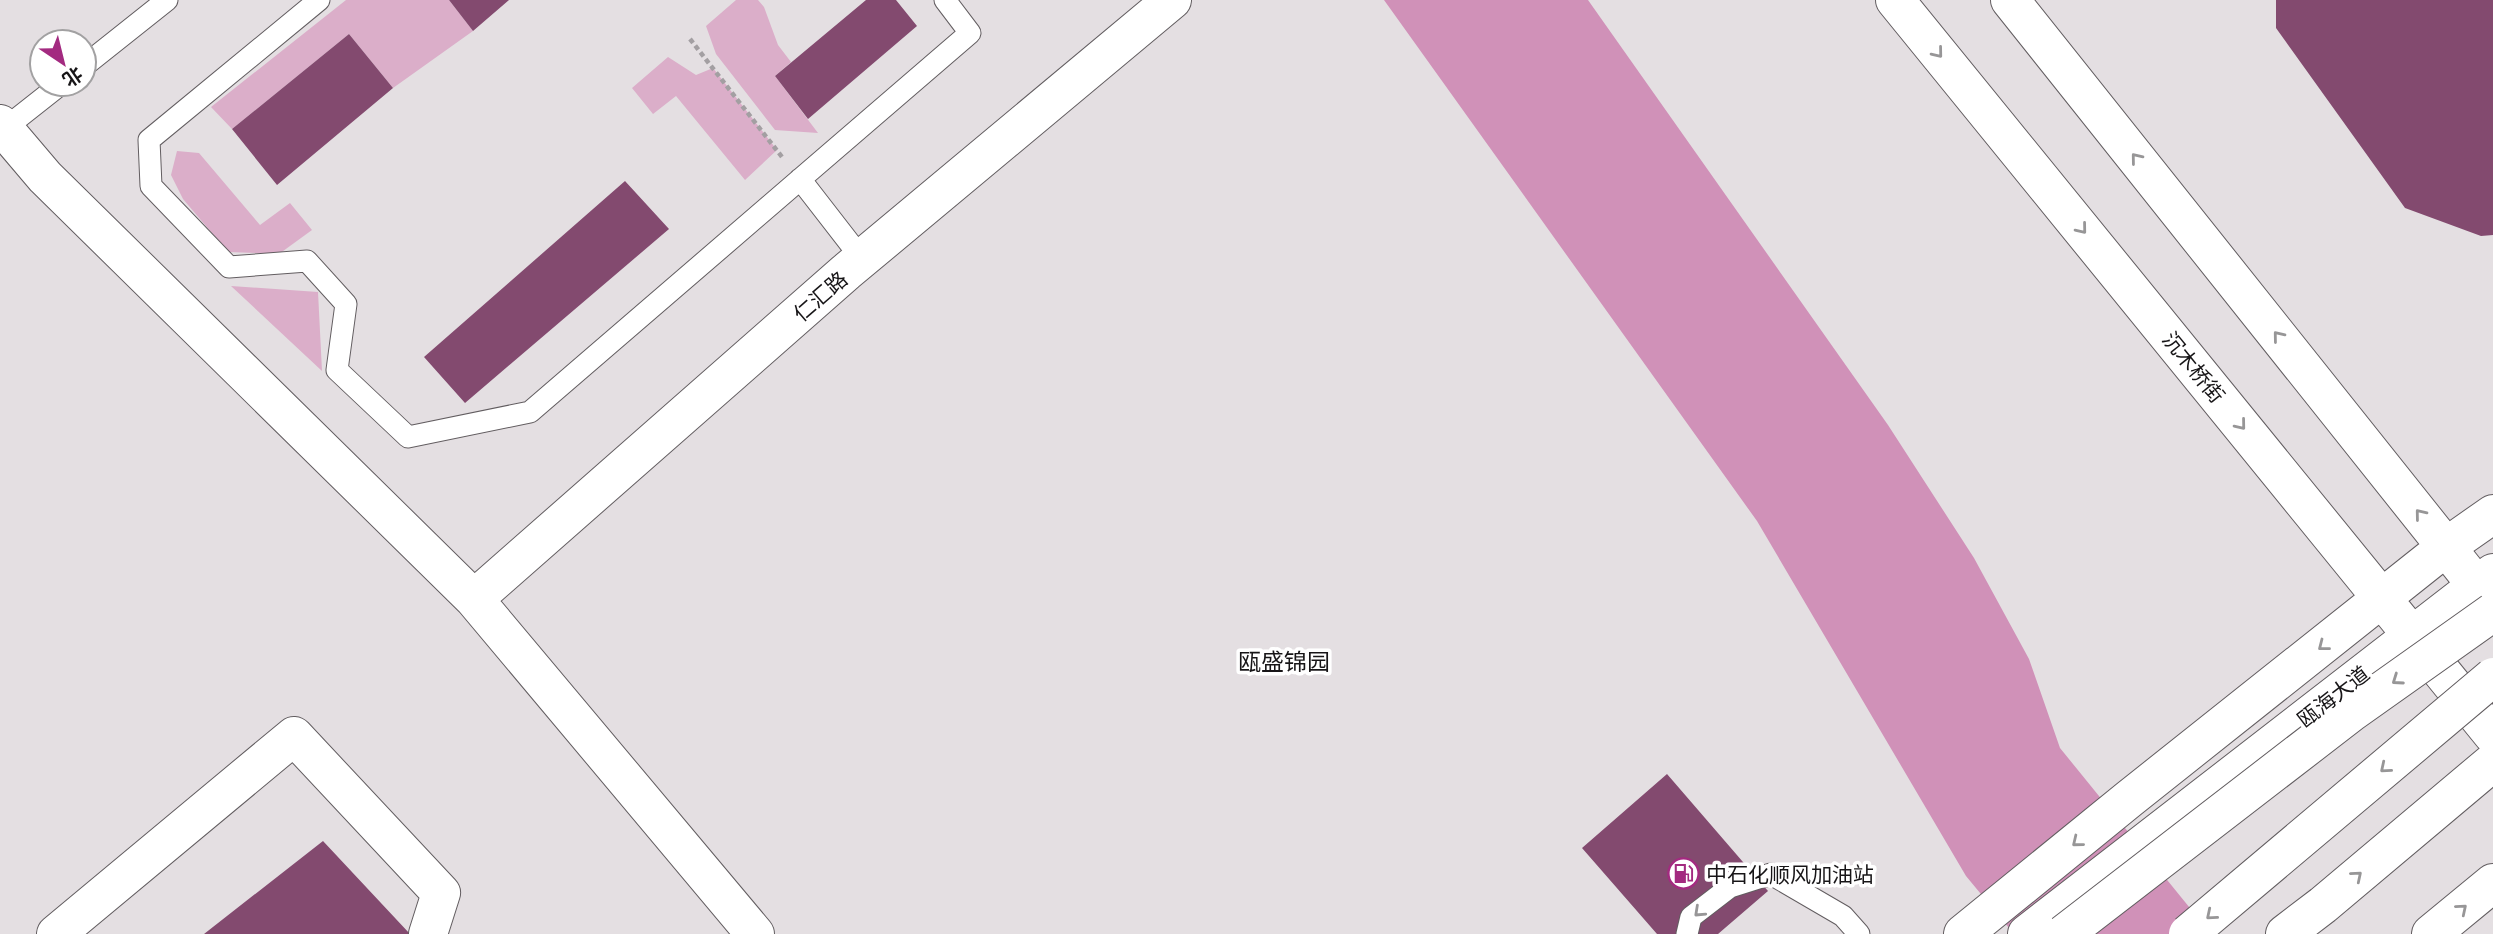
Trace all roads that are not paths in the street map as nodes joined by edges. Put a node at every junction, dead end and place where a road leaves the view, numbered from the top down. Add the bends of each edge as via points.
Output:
1 (167, 0) edge
2 (319, 0) edge
3 (944, 0) edge
4 (1172, 0) edge
5 (1895, 0) edge
6 (2010, 0) edge
7 (98, 55) edge
8 (42, 98) edge
9 (2, 127) edge
10 (800, 180) junction
11 (862, 259) junction
12 (2493, 514) edge
13 (2446, 547) junction
14 (2489, 594) edge
15 (2382, 599) junction
16 (474, 600) junction
17 (2412, 635) junction
18 (2493, 677) edge
19 (2493, 735) edge
20 (2493, 762) edge
21 (2493, 883) edge
22 (2323, 905) junction
23 (1972, 927) edge
24 (2045, 930) edge
25 (56, 934) edge
26 (428, 934) edge
27 (755, 934) edge
28 (1687, 934) edge
29 (1859, 934) edge
30 (2188, 934) edge
31 (2285, 934) edge
32 (2292, 934) edge
33 (2431, 934) edge

1 - 7 lane
2 - 10 lane via 149,140 151,186 229,267 307,261 346,304 337,370 408,437 530,412
3 - 10 lane via 970,33
4 - 11 main road, 仁汇路
5 -> 15 main road, 沉木桥街
13 -> 6 main road
8 - 9 lane
9 - 16 main road via 45,177
10 - 11 lane
11 - 16 main road, 仁汇路
12 - 13 main road
13 - 14 main road
13 - 15 main road
14 - 17 main road, 瓯海大道
14 -> 24 main road, bridge via 2352,712
15 - 17 main road, 沉木桥街
15 -> 23 main road
16 - 27 main road
17 - 19 main road, 沉木桥街
17 - 24 main road, 瓯海大道 via 2174,818
18 -> 30 main road, bridge
22 -> 20 main road
33 -> 21 main road
22 - 31 main road
22 - 32 main road
25 - 26 main road via 294,736 441,893
29 -> 28 lane via 1843,916 1771,874 1731,887 1691,917

